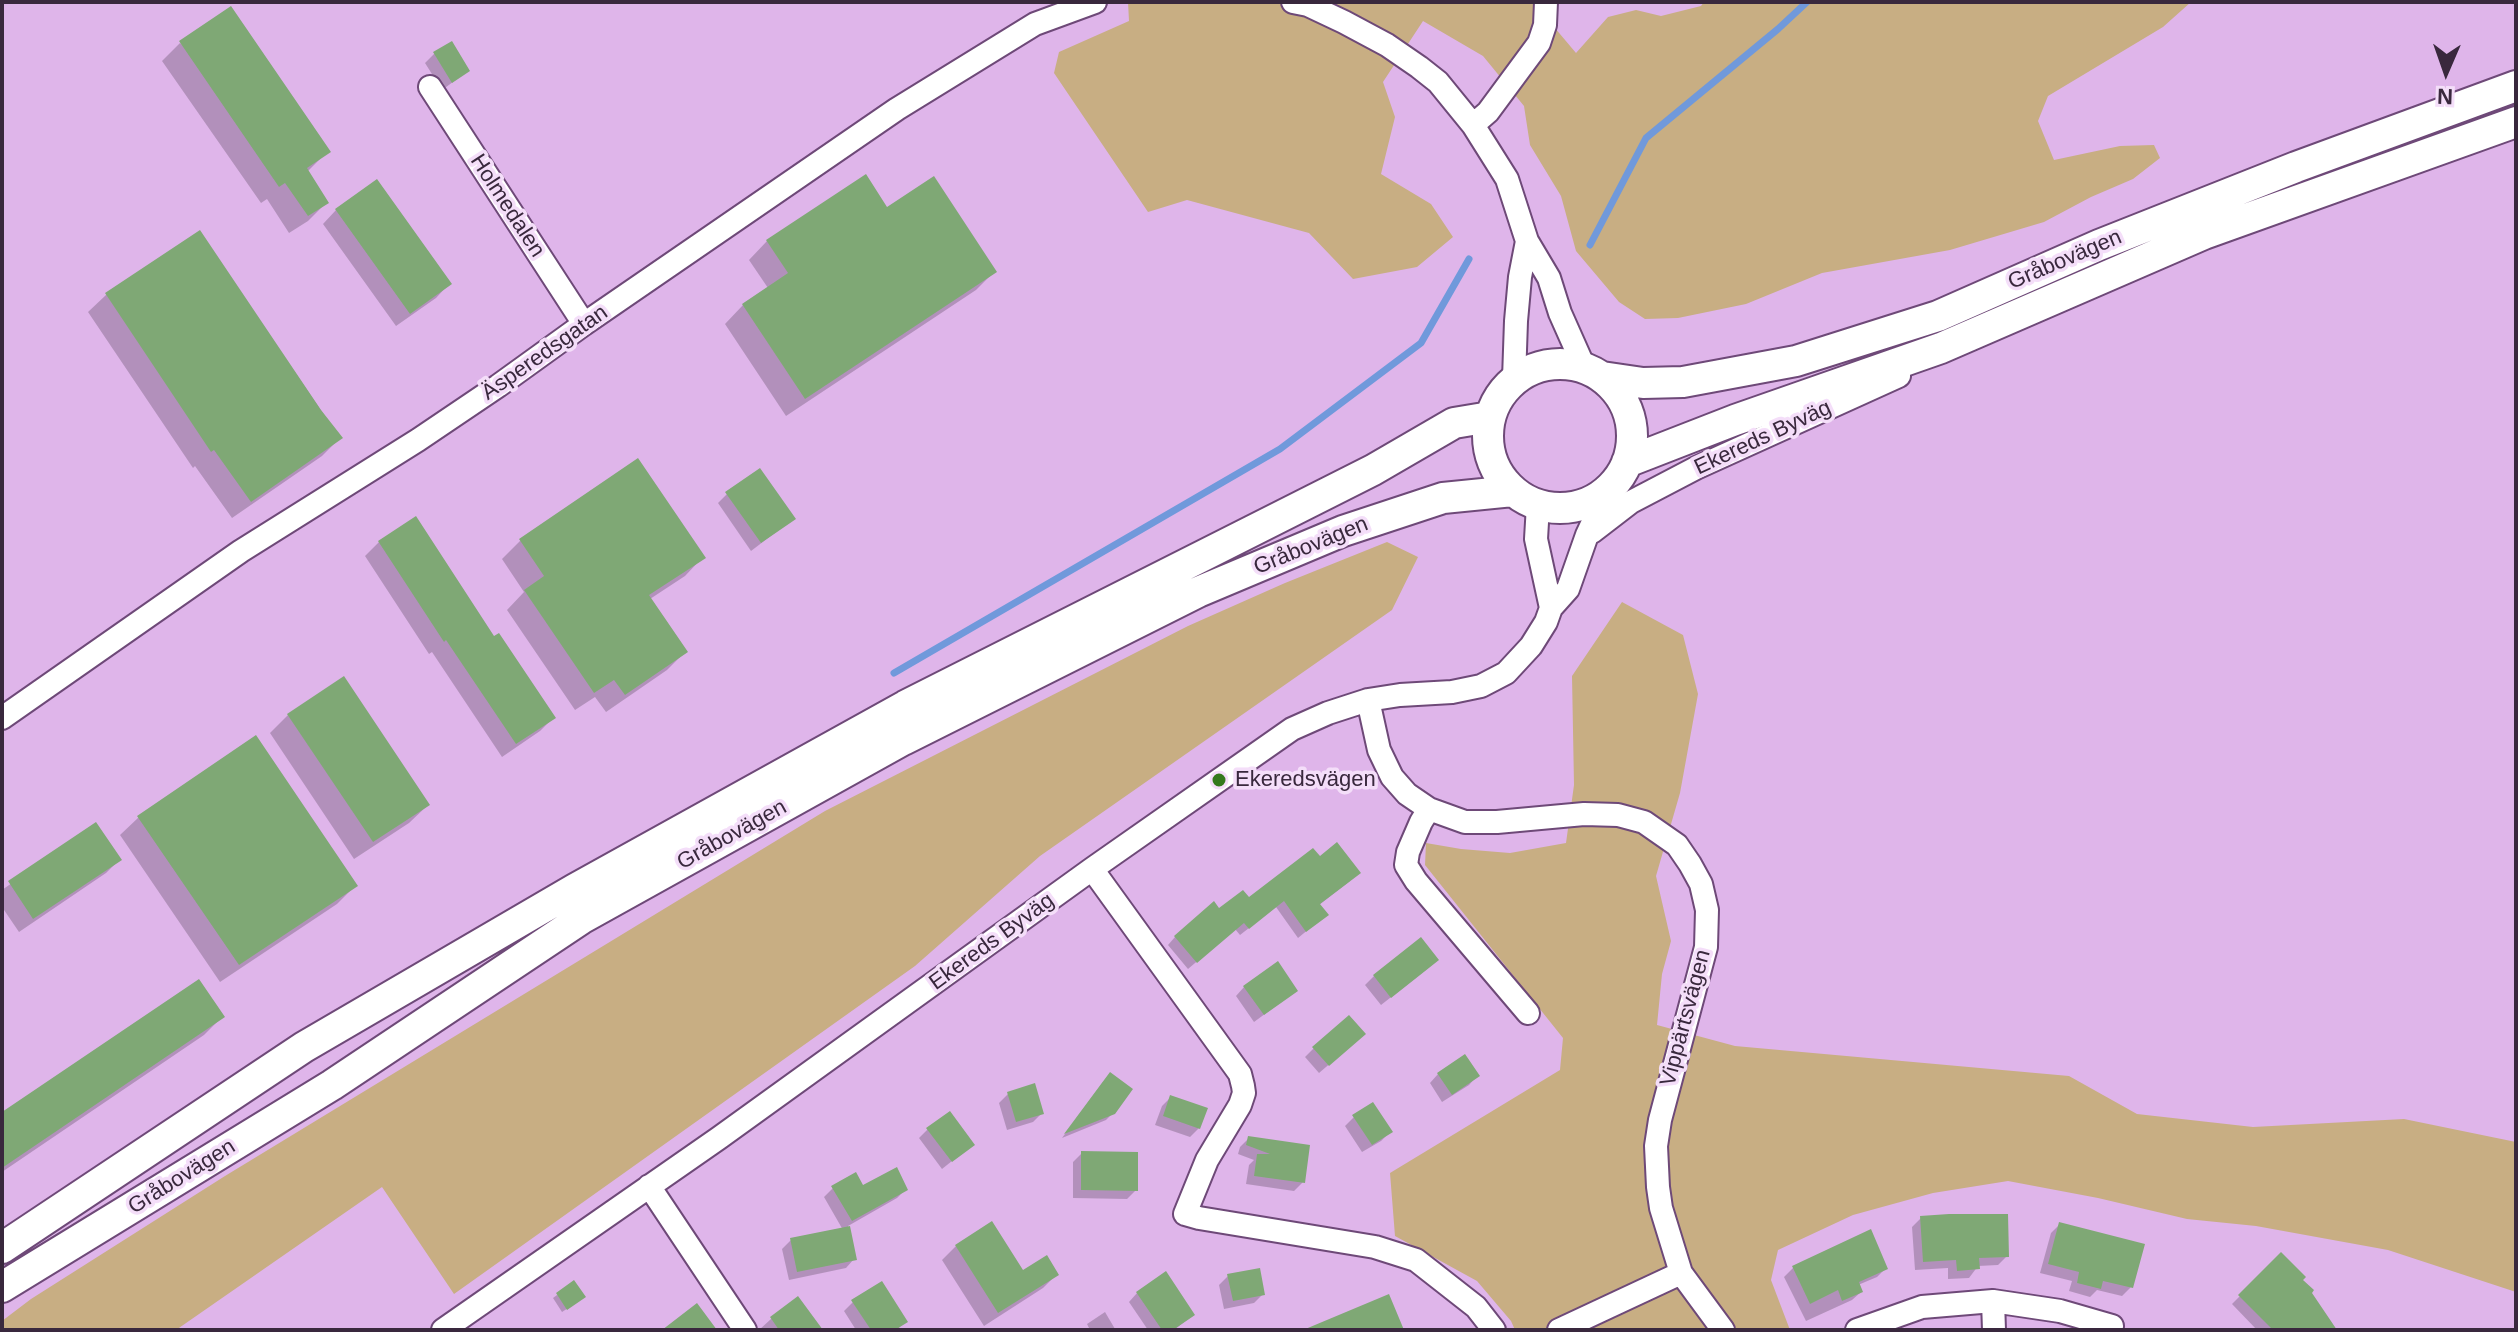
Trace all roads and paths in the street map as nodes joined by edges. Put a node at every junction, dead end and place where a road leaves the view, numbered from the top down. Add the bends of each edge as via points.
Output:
1 (1095, 2) edge
2 (1293, 2) edge
3 (1546, 2) edge
4 (2516, 86) edge
5 (430, 87) dead end
6 (2516, 122) edge
7 (1473, 125) junction
8 (1527, 241) junction
9 (584, 324) junction
10 (1941, 348) junction
11 (1593, 372) junction
12 (1514, 379) junction
13 (1490, 417) junction
14 (1627, 462) junction
15 (1608, 490) junction
16 (1526, 498) junction
17 (1587, 535) junction
18 (1551, 608) junction
19 (1368, 700) junction
20 (2, 718) edge
21 (1429, 809) junction
22 (1092, 869) junction
23 (1528, 1013) dead end
24 (649, 1186) junction
25 (2, 1248) edge
26 (1681, 1273) junction
27 (2, 1287) edge
28 (1993, 1301) junction
29 (2112, 1326) dead end
30 (450, 1328) edge
31 (745, 1330) edge
32 (1494, 1330) edge
33 (1559, 1330) edge
34 (1723, 1330) edge
35 (1857, 1330) edge
36 (1994, 1330) edge

1 - 9 street, Äsperedsgatan via 1035,24 937,84
2 - 7 street via 1387,45 1438,82
3 - 7 street via 1539,43
4 - 11 main road, Gråbovägen via 2099,245 1938,316 1796,361 1683,382 1643,383
5 - 9 street, Holmedalen
6 - 10 main road, Gråbovägen via 2204,234
7 - 8 street via 1507,179
8 - 11 street
8 - 12 street
9 - 20 street, Äsperedsgatan via 426,435 241,551
10 - 14 main road, Gråbovägen
10 - 17 street, Ekereds Byväg via 1899,376 1631,502
11 - 12 main road via 1547,364
11 - 14 main road via 1614,388 1629,416
12 - 13 main road
13 - 16 main road via 1488,444 1496,470
13 - 25 main road, Gråbovägen via 1454,423 1373,470 905,706 575,889 304,1047
14 - 15 main road
15 - 16 main road via 1575,506 1550,507
15 - 17 street, Ekereds Byväg
16 - 18 street
16 - 27 main road, Gråbovägen via 1443,498 1343,531 1198,592 903,740 581,919 332,1085
17 - 18 street, Ekereds Byväg via 1568,589
18 - 19 street, Ekereds Byväg via 1525,653 1506,673 1481,686
19 - 21 street, Vippärtsvägen via 1379,750 1392,777
19 - 22 street, Ekereds Byväg via 1292,729
21 - 23 street via 1406,865
21 - 26 street, Vippärtsvägen via 1465,822 1584,814 1644,822 1677,845 1701,884 1706,947 1656,1146 1661,1208
22 - 24 street, Ekereds Byväg
22 - 32 street via 1240,1074 1240,1105 1207,1160 1185,1214 1375,1247 1416,1260 1476,1307
24 - 30 street, Ekereds Byväg
24 - 31 street
26 - 33 street
26 - 34 street, Vippärtsvägen
28 - 29 street
28 - 35 street via 1922,1307
28 - 36 street

